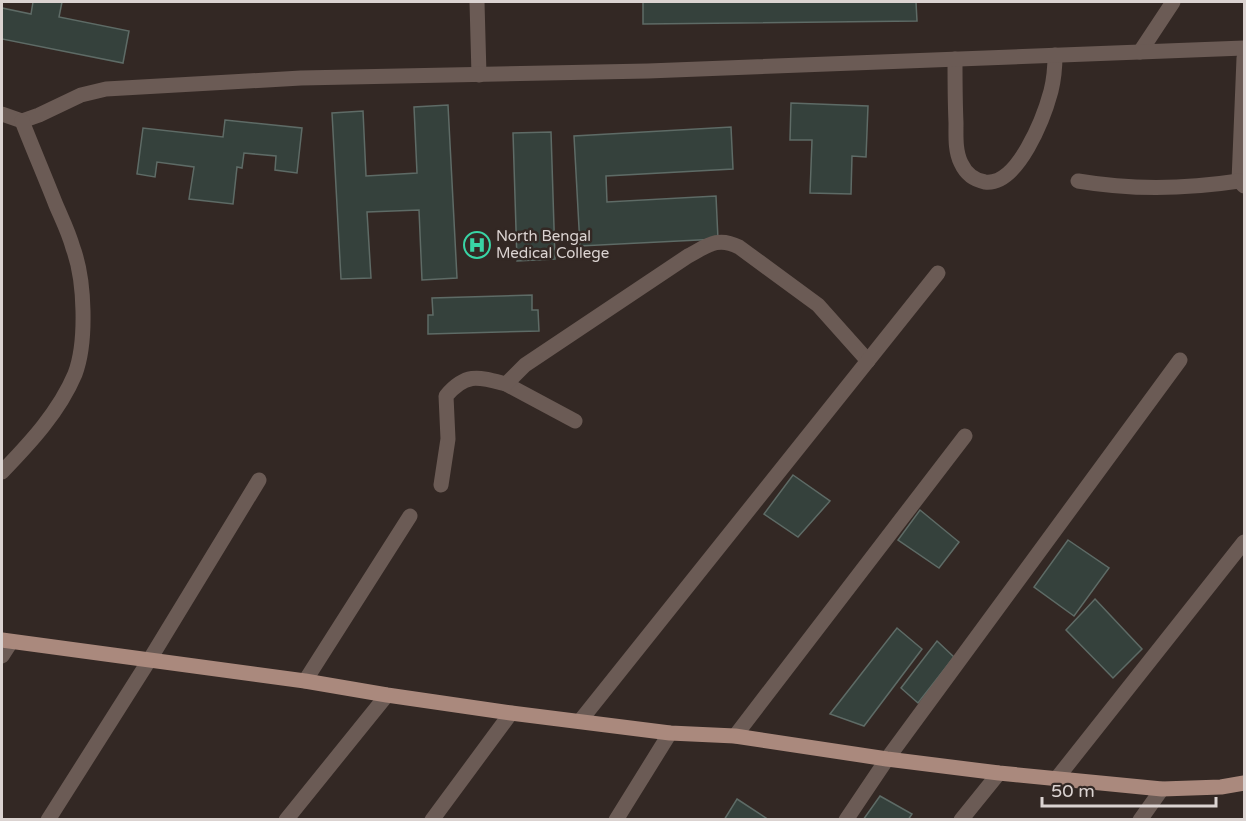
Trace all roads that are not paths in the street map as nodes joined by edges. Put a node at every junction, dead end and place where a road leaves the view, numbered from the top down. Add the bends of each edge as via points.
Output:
1 (477, 2) edge
2 (1173, 2) edge
3 (1245, 48) edge
4 (1140, 52) junction
5 (1055, 55) junction
6 (955, 58) junction
7 (1245, 58) edge
8 (478, 75) junction
9 (2, 114) edge
10 (22, 121) junction
11 (1078, 181) dead end
12 (1242, 183) edge
13 (938, 273) dead end
14 (1180, 360) dead end
15 (868, 362) junction
16 (506, 384) junction
17 (575, 421) dead end
18 (964, 436) dead end
19 (2, 472) edge
20 (259, 480) dead end
21 (441, 485) dead end
22 (410, 516) dead end
23 (1245, 542) edge
24 (6, 641) edge
25 (2, 656) edge
26 (150, 659) junction
27 (305, 681) junction
28 (387, 695) junction
29 (511, 713) junction
30 (579, 721) junction
31 (670, 733) junction
32 (735, 736) junction
33 (886, 759) junction
34 (999, 773) junction
35 (1057, 778) junction
36 (1245, 783) edge
37 (1162, 789) junction
38 (48, 819) edge
39 (286, 819) edge
40 (432, 819) edge
41 (616, 819) edge
42 (846, 819) edge
43 (961, 819) edge
44 (1140, 819) edge

1 - 8 street
2 - 4 street
3 - 4 street
4 - 5 street
5 - 6 street
5 - 6 street via 1051,92 1030,144 1007,176 991,182 971,177 960,161
6 - 8 street
7 - 12 street
8 - 10 street via 301,78 106,89
9 - 10 street
10 - 19 street via 74,249 83,311 82,345 64,396 29,444
11 - 12 street via 1156,188
13 - 15 street
14 - 33 street
15 - 16 street via 818,305 739,247 722,241 688,256 525,365
15 - 30 street
16 - 17 street
16 - 21 street via 479,377 463,381 446,396 448,439
18 - 32 street
20 - 26 street
22 - 27 street
23 - 35 street
24 - 25 street
24 - 26 main road
26 - 27 main road
26 - 38 street
27 - 28 main road
28 - 29 main road
28 - 39 street
29 - 30 main road
29 - 40 street
30 - 31 main road
31 - 32 main road
31 - 41 street
32 - 33 main road
33 - 34 main road
33 - 42 street
34 - 35 main road
34 - 43 street
35 - 37 main road
36 - 37 main road
37 - 44 street

